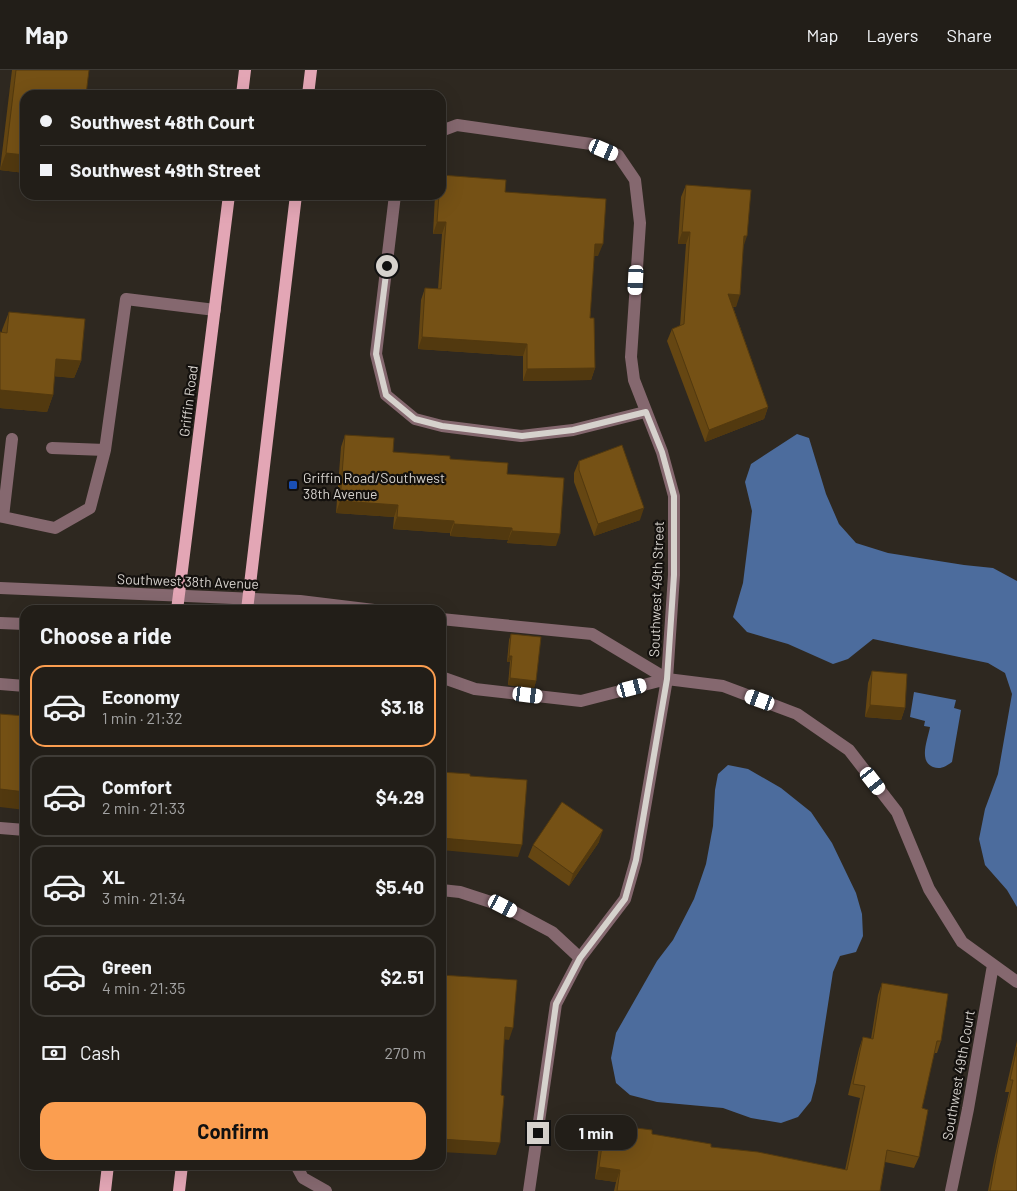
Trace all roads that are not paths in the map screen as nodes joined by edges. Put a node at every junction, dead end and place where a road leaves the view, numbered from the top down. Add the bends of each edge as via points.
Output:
1 (245, 70) edge
2 (311, 70) edge
3 (243, 90) edge
4 (309, 90) edge
5 (446, 129) edge
6 (228, 200) edge
7 (295, 200) edge
8 (394, 200) edge
9 (215, 310) junction
10 (646, 412) junction
11 (12, 439) dead end
12 (52, 448) dead end
13 (105, 450) junction
14 (0, 588) edge
15 (179, 595) junction
16 (247, 604) edge
17 (178, 605) edge
18 (333, 605) edge
19 (446, 619) edge
20 (0, 623) edge
21 (20, 624) edge
22 (446, 679) edge
23 (667, 679) junction
24 (0, 684) edge
25 (20, 686) edge
26 (0, 828) edge
27 (20, 830) edge
28 (446, 891) edge
29 (580, 958) junction
30 (993, 964) junction
31 (1017, 982) edge
32 (107, 1170) edge
33 (181, 1170) edge
34 (299, 1170) edge
35 (105, 1191) edge
36 (179, 1191) edge
37 (326, 1191) edge
38 (529, 1191) edge
39 (951, 1191) edge

1 - 3 main road
2 - 4 main road
5 - 10 street, Southwest 49th Street via 457,125 591,144 618,155 635,180 640,223 632,357 634,380
6 - 9 main road, Griffin Road
7 - 16 main road
8 - 10 street via 376,354 386,395 415,419 442,426 522,436 573,430
9 - 13 street via 126,299
9 - 15 main road, Griffin Road
10 - 23 street, Southwest 49th Street via 662,452 674,496 674,575
11 - 13 street via 3,517 55,528 90,508
12 - 13 street
14 - 15 street, Southwest 38th Avenue
15 - 16 street, Southwest 38th Avenue
15 - 17 main road, Griffin Road
16 - 18 street, Southwest 38th Avenue via 300,601
19 - 23 street via 592,634
20 - 21 street
22 - 23 street via 475,689 581,701
23 - 29 street, Southwest 49th Street via 636,860 625,899
23 - 30 street via 723,686 797,714 849,750 897,812 929,889 962,942
24 - 25 street
26 - 27 street
28 - 29 street via 503,906 552,932
29 - 38 street, Southwest 49th Street via 556,1004
30 - 31 street
30 - 39 street, Southwest 49th Court
32 - 35 main road
33 - 36 main road
34 - 37 street via 303,1178

